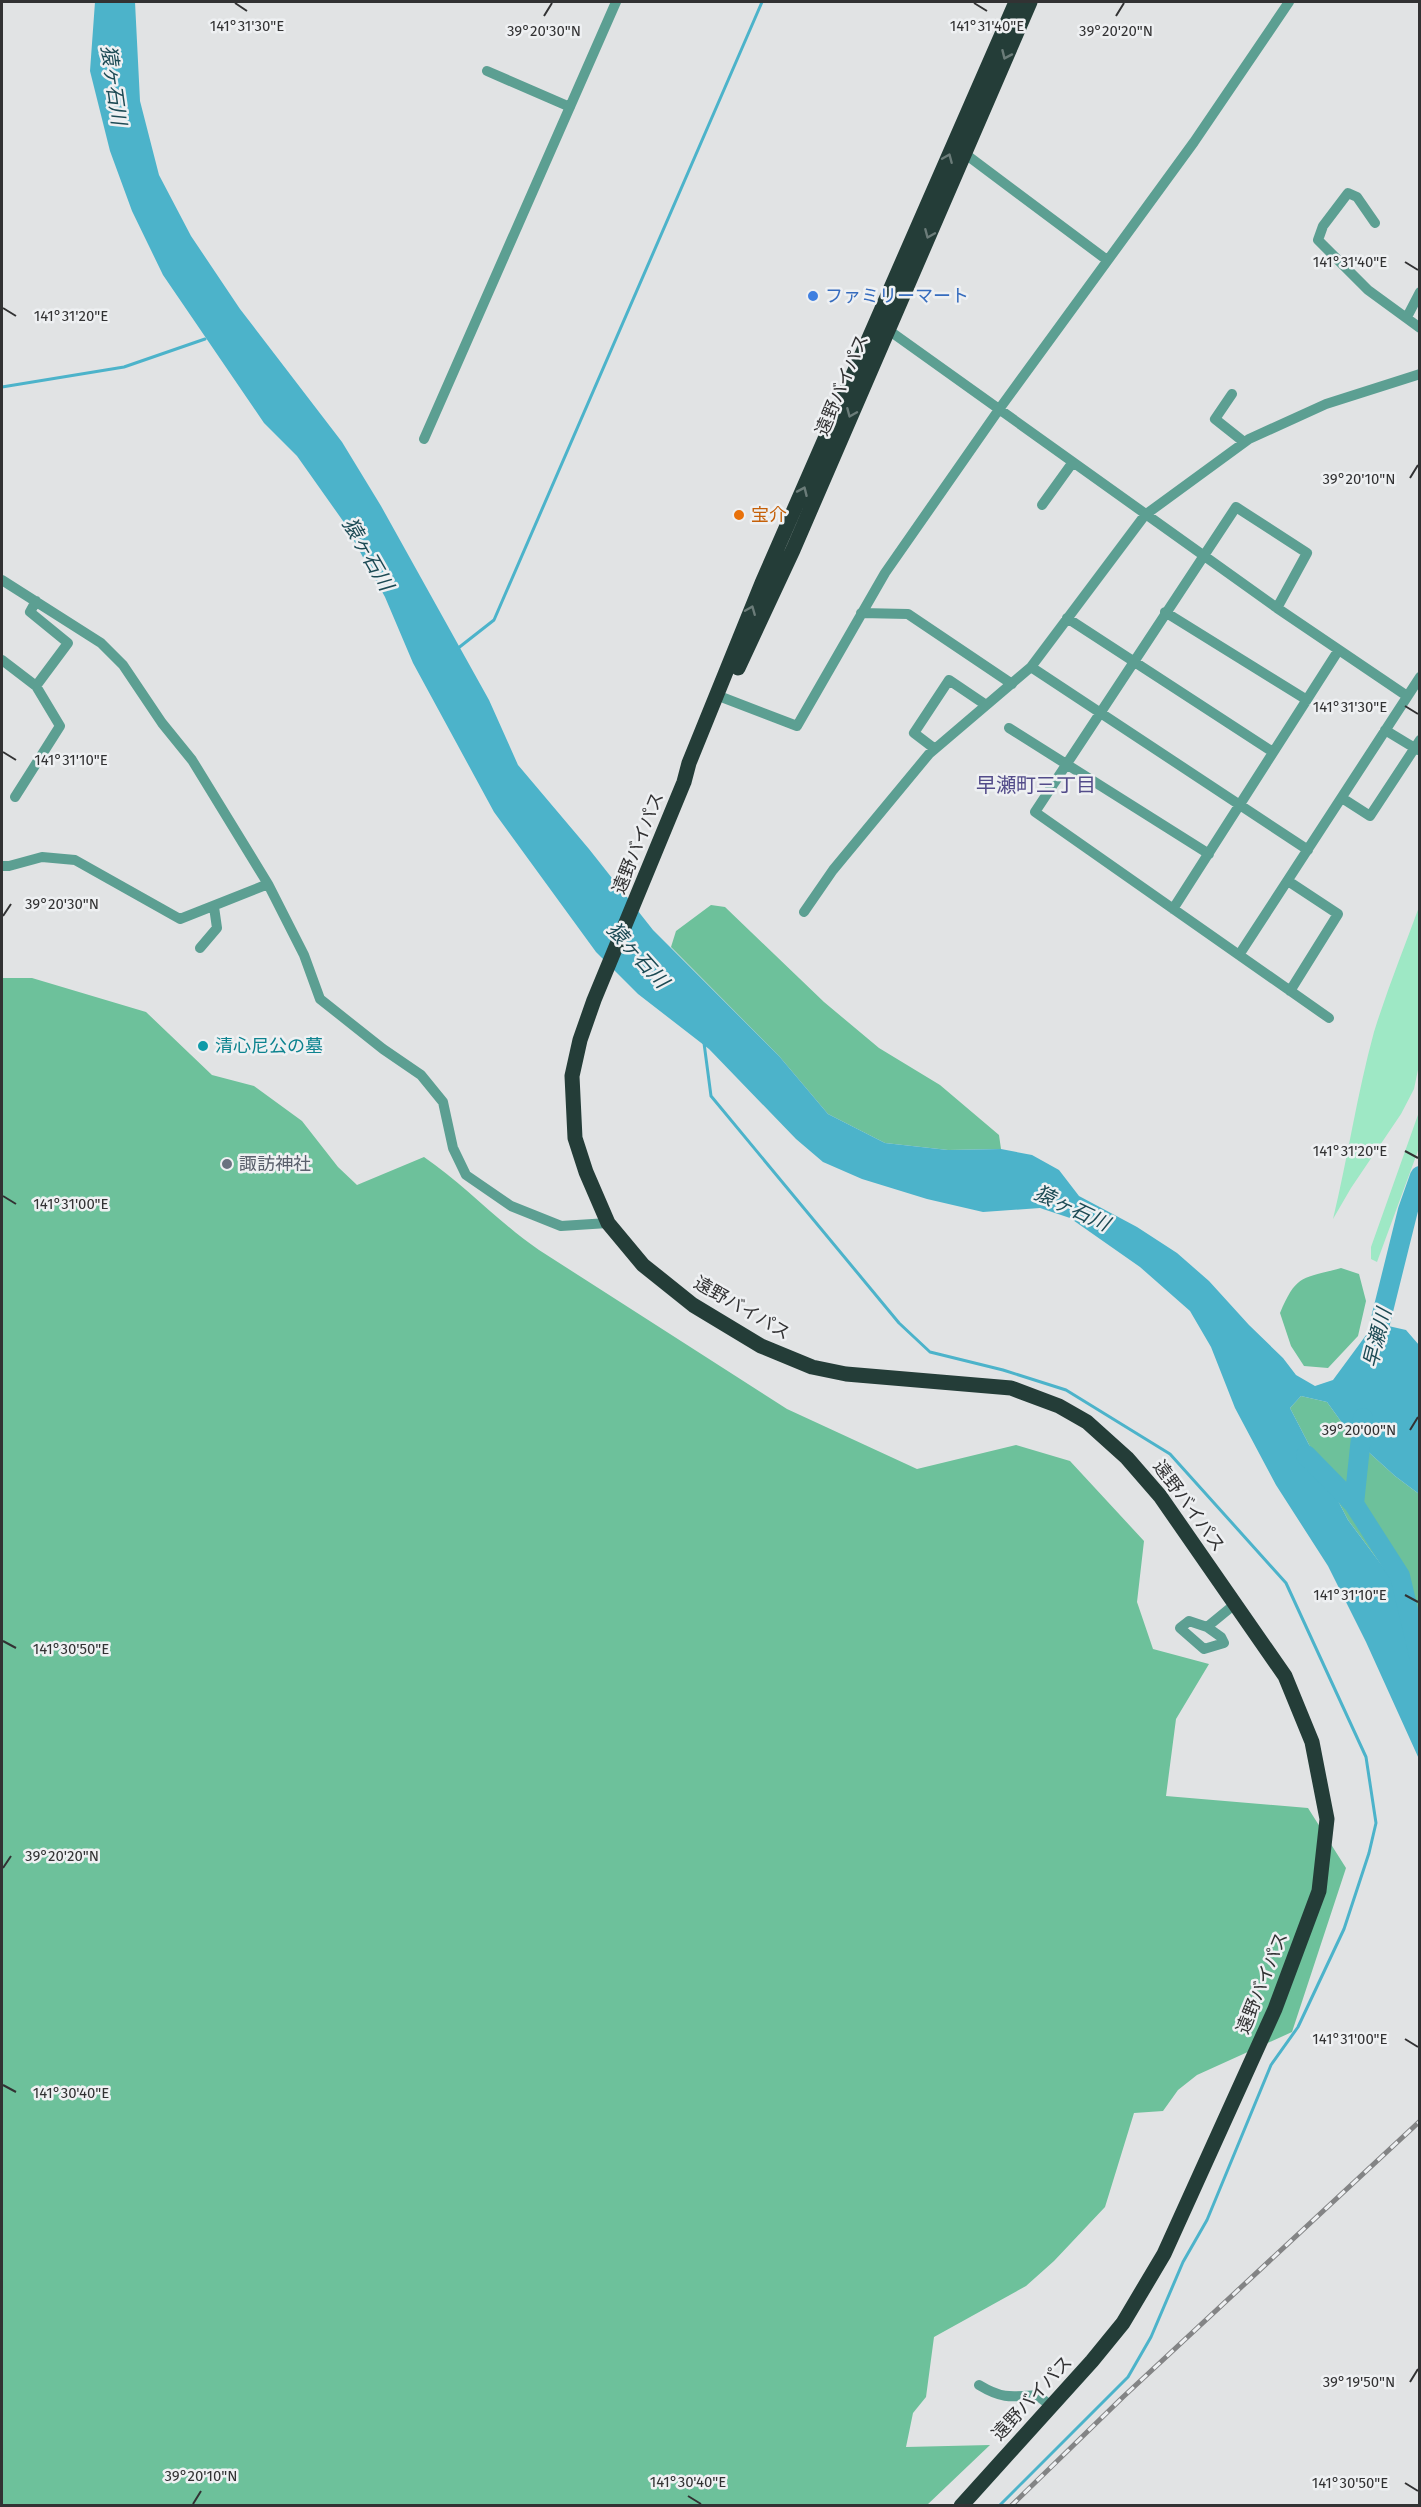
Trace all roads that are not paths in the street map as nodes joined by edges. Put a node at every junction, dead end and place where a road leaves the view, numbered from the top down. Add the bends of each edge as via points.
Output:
1 (616, 2) edge
2 (1016, 2) edge
3 (1030, 2) edge
4 (1288, 2) edge
5 (487, 71) dead end
6 (570, 106) junction
7 (964, 153) junction
8 (1375, 223) dead end
9 (1107, 260) junction
10 (1419, 292) edge
11 (1407, 317) junction
12 (1419, 328) edge
13 (886, 329) junction
14 (1419, 374) edge
15 (1232, 394) dead end
16 (1000, 408) junction
17 (424, 439) dead end
18 (1244, 442) junction
19 (1073, 462) junction
20 (1042, 505) dead end
21 (1145, 515) junction
22 (1202, 555) junction
23 (2, 580) edge
24 (36, 601) junction
25 (1277, 608) junction
26 (1165, 612) junction
27 (861, 613) junction
28 (1067, 618) junction
29 (1338, 651) junction
30 (2, 660) edge
31 (1133, 661) junction
32 (1031, 667) junction
33 (1419, 677) edge
34 (1012, 684) junction
35 (36, 687) junction
36 (1408, 694) junction
37 (724, 698) junction
38 (1419, 699) edge
39 (1307, 700) junction
40 (986, 705) junction
41 (1100, 712) junction
42 (1009, 728) dead end
43 (1385, 730) junction
44 (1418, 746) edge
45 (935, 749) junction
46 (1274, 752) junction
47 (1066, 764) junction
48 (684, 782) junction
49 (15, 797) dead end
50 (1342, 798) junction
51 (1240, 805) junction
52 (1308, 850) junction
53 (1209, 854) junction
54 (2, 866) edge
55 (1288, 881) junction
56 (268, 884) junction
57 (214, 907) junction
58 (1173, 909) junction
59 (804, 912) dead end
60 (200, 948) dead end
61 (1239, 955) junction
62 (1290, 991) junction
63 (1329, 1018) dead end
64 (609, 1223) junction
65 (1235, 1604) junction
66 (1207, 1627) dead end
67 (979, 2385) dead end
68 (1051, 2406) junction
69 (961, 2505) edge

1 - 6 street
48 -> 2 highway, 遠野バイパス via 762,583
3 -> 7 highway, 遠野バイパス
4 - 9 street via 1194,142
5 - 6 street
6 - 17 street
7 - 9 street
7 -> 13 highway, 遠野バイパス
8 - 11 street via 1358,197 1348,193 1323,226 1318,240 1368,290
9 - 16 street
10 - 11 street
11 - 12 street
13 - 16 street
13 -> 37 highway, 遠野バイパス via 793,550
14 - 18 street via 1326,404
15 - 18 street via 1215,419
16 - 19 street
16 - 27 street
18 - 21 street
19 - 20 street
19 - 21 street
21 - 22 street
21 - 28 street
22 - 25 street
22 - 25 street via 1236,507 1307,553
22 - 26 street
23 - 24 street
24 - 35 street via 30,612 68,643
24 - 56 street via 101,642 123,665 192,760
25 - 29 street
26 - 31 street
26 - 39 street
27 - 34 street via 908,614
27 - 37 street via 797,726
28 - 31 street
28 - 32 street
29 - 36 street
29 - 39 street
30 - 35 street
31 - 41 street
31 - 46 street
32 - 34 street
32 - 41 street
33 - 36 street
34 - 40 street
35 - 49 street via 60,726
36 - 38 street
36 - 43 street
37 - 48 highway, 遠野バイパス
39 - 46 street
40 - 45 street
40 - 45 street via 949,680 914,733
41 - 47 street
41 - 51 street
42 - 47 street
43 - 44 street
43 - 50 street
44 - 50 street via 1370,816
45 - 59 street via 833,870
46 - 51 street
47 - 53 street
47 - 58 street via 1035,812
48 - 64 highway, 遠野バイパス via 599,988 572,1076 575,1138
50 - 52 street
51 - 52 street
51 - 53 street
52 - 55 street
53 - 58 street
54 - 57 street via 42,857 75,860 180,919
55 - 61 street
55 - 62 street via 1338,914
56 - 57 street
56 - 64 street via 304,955 320,999 421,1075 443,1102 453,1148 466,1175 511,1206 561,1226
57 - 60 street via 217,927
58 - 61 street
61 - 62 street
62 - 63 street
64 - 65 highway, 遠野バイパス via 643,1266 693,1305 761,1346 812,1368 1011,1388 1059,1406 1087,1422 1127,1458 1160,1496
65 - 66 street
65 - 68 highway, 遠野バイパス via 1285,1676 1312,1742 1327,1819 1319,1891 1275,2009 1164,2254 1123,2323
67 - 68 street via 996,2395 1037,2395
68 - 69 highway, 遠野バイパス

